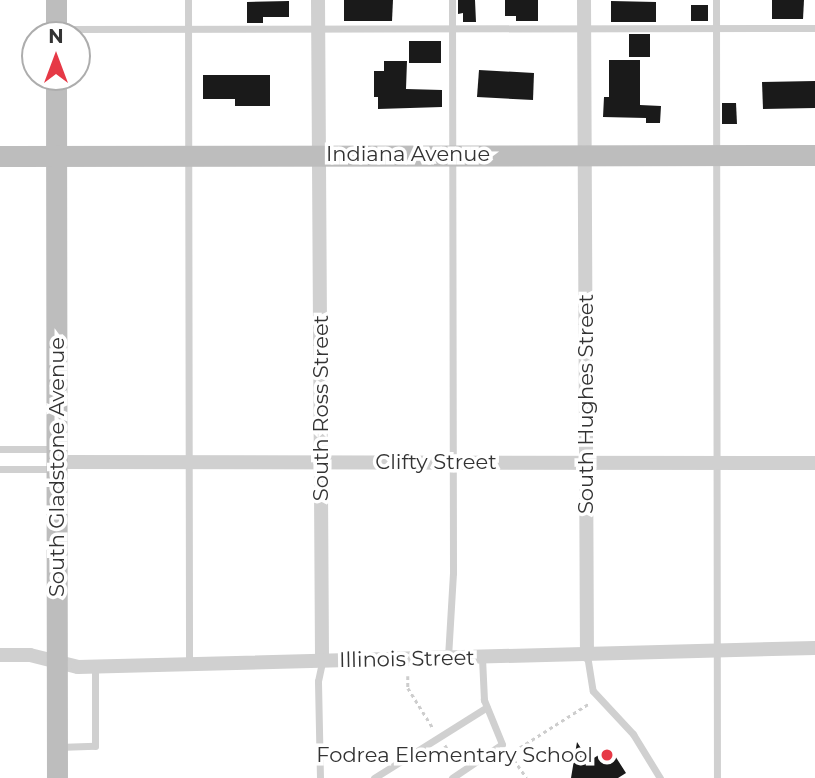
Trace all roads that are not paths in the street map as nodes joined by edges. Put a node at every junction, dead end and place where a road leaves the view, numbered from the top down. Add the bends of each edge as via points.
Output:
1 (55, 0) edge
2 (188, 0) edge
3 (318, 0) edge
4 (452, 0) edge
5 (584, 0) edge
6 (716, 0) edge
7 (56, 21) edge
8 (716, 27) junction
9 (815, 28) edge
10 (451, 29) junction
11 (188, 30) junction
12 (318, 30) junction
13 (584, 30) junction
14 (91, 31) edge
15 (56, 91) edge
16 (584, 153) junction
17 (451, 154) junction
18 (718, 154) junction
19 (189, 155) junction
20 (319, 155) junction
21 (815, 155) edge
22 (0, 156) edge
23 (56, 156) junction
24 (0, 449) edge
25 (57, 460) junction
26 (189, 461) junction
27 (321, 461) junction
28 (453, 462) junction
29 (586, 463) junction
30 (718, 463) junction
31 (815, 463) edge
32 (0, 469) edge
33 (815, 648) edge
34 (717, 651) junction
35 (0, 655) edge
36 (587, 655) junction
37 (482, 657) junction
38 (449, 658) junction
39 (57, 661) junction
40 (322, 661) junction
41 (189, 664) junction
42 (95, 666) junction
43 (487, 707) junction
44 (57, 747) junction
45 (57, 778) edge
46 (320, 778) edge
47 (374, 778) edge
48 (452, 778) edge
49 (660, 778) edge
50 (717, 778) edge

1 - 7 street
2 - 11 lane
3 - 12 street, South Ross Street
4 - 10 lane
5 - 13 street, South Hughes Street
6 - 8 lane
8 - 9 lane
8 - 13 lane
8 - 18 lane
10 - 12 lane
10 - 13 lane
10 - 17 lane
11 - 12 lane
11 - 14 lane
11 - 19 lane
12 - 20 street, South Ross Street
13 - 16 street, South Hughes Street
15 - 23 street, South Gladstone Avenue
16 - 17 street, Indiana Avenue
16 - 18 street, Indiana Avenue
16 - 29 street, South Hughes Street
17 - 20 street, Indiana Avenue
17 - 28 lane
18 - 21 street, Indiana Avenue
18 - 30 lane
19 - 20 street, Indiana Avenue
19 - 23 street, Indiana Avenue
19 - 26 lane
20 - 27 street, South Ross Street
22 - 23 street, Indiana Avenue
23 - 25 street, South Gladstone Avenue
24 - 25 lane
25 - 26 street, Clifty Street
25 - 32 lane
25 - 39 street, South Gladstone Avenue
26 - 27 street, Clifty Street
26 - 41 lane
27 - 28 street, Clifty Street
27 - 40 street, South Ross Street
28 - 29 street, Clifty Street
28 - 38 lane
29 - 30 street, Clifty Street
29 - 36 street, South Hughes Street
30 - 31 street, Clifty Street
30 - 34 lane
33 - 34 street, Illinois Street
34 - 36 street, Illinois Street
34 - 50 lane
35 - 39 street, Illinois Street
36 - 37 street, Illinois Street
36 - 49 lane via 593,691 632,734
37 - 38 street, Illinois Street
37 - 43 lane
38 - 40 street, Illinois Street
39 - 42 street, Illinois Street
39 - 44 street, South Gladstone Avenue
40 - 41 street, Illinois Street
40 - 46 lane via 318,681
41 - 42 street, Illinois Street
42 - 44 lane via 95,746
43 - 47 lane
43 - 48 lane via 502,744
44 - 45 street, South Gladstone Avenue

